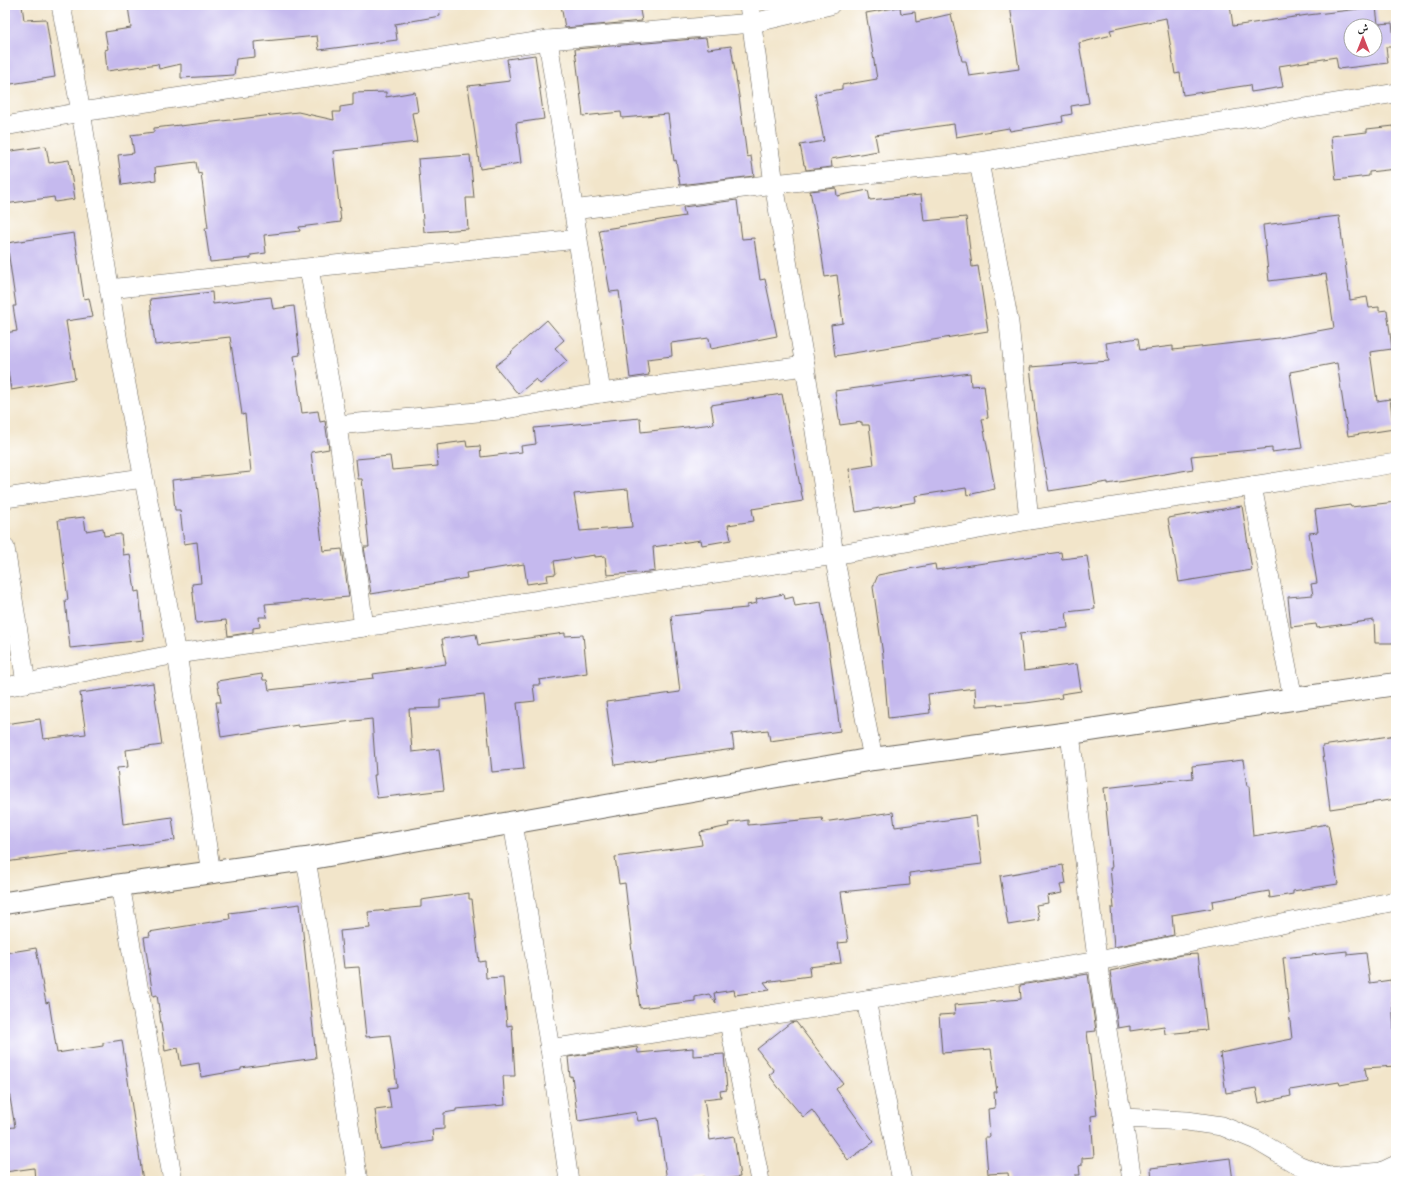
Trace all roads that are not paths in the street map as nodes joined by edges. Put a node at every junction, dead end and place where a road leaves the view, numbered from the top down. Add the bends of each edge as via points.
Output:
1 (61, 5) edge
2 (750, 5) edge
3 (830, 5) edge
4 (752, 23) junction
5 (548, 40) junction
6 (1396, 93) edge
7 (80, 112) junction
8 (5, 126) edge
9 (979, 162) junction
10 (774, 184) junction
11 (573, 210) junction
12 (577, 239) junction
13 (309, 268) junction
14 (110, 290) junction
15 (805, 366) junction
16 (601, 393) junction
17 (337, 425) junction
18 (1396, 463) edge
19 (143, 478) junction
20 (1252, 486) junction
21 (5, 498) edge
22 (1029, 520) junction
23 (5, 548) edge
24 (834, 555) junction
25 (364, 627) junction
26 (177, 654) junction
27 (26, 683) junction
28 (1396, 684) edge
29 (5, 687) edge
30 (1293, 699) junction
31 (1070, 733) junction
32 (873, 759) junction
33 (513, 822) junction
34 (306, 859) junction
35 (211, 873) junction
36 (120, 885) junction
37 (1396, 901) edge
38 (5, 903) edge
39 (1098, 961) junction
40 (866, 1000) junction
41 (729, 1022) junction
42 (550, 1049) junction
43 (1123, 1118) junction
44 (1396, 1165) edge
45 (1328, 1179) edge
46 (564, 1180) edge
47 (173, 1181) edge
48 (358, 1181) edge
49 (760, 1181) edge
50 (902, 1181) edge
51 (1132, 1181) edge

1 - 7 street
2 - 4 street
3 - 4 street
4 - 5 street
4 - 10 street
5 - 7 street
5 - 11 street
6 - 9 street
7 - 8 street
7 - 14 street
9 - 10 street
9 - 22 street via 1008,324
10 - 11 street
10 - 15 street
11 - 12 street
12 - 13 street
12 - 16 street
13 - 14 street
13 - 17 street
14 - 19 street
15 - 16 street
15 - 24 street
16 - 17 street via 499,410
17 - 25 street
18 - 20 street
19 - 21 street
19 - 26 street
20 - 22 street
20 - 30 street
22 - 24 street
23 - 27 street
24 - 25 street
24 - 32 street
25 - 26 street
26 - 27 street
26 - 35 street
27 - 29 street
28 - 30 street
30 - 31 street
31 - 32 street
31 - 39 street
32 - 33 street
33 - 34 street
33 - 42 street
34 - 35 street
34 - 48 street
35 - 36 street
36 - 38 street
36 - 47 street
37 - 39 street
39 - 40 street
39 - 43 street via 1109,1043
40 - 41 street
40 - 50 street
41 - 42 street
41 - 49 street
42 - 46 street
43 - 45 street via 1187,1121 1222,1126 1256,1140
43 - 51 street
44 - 45 street via 1381,1172

